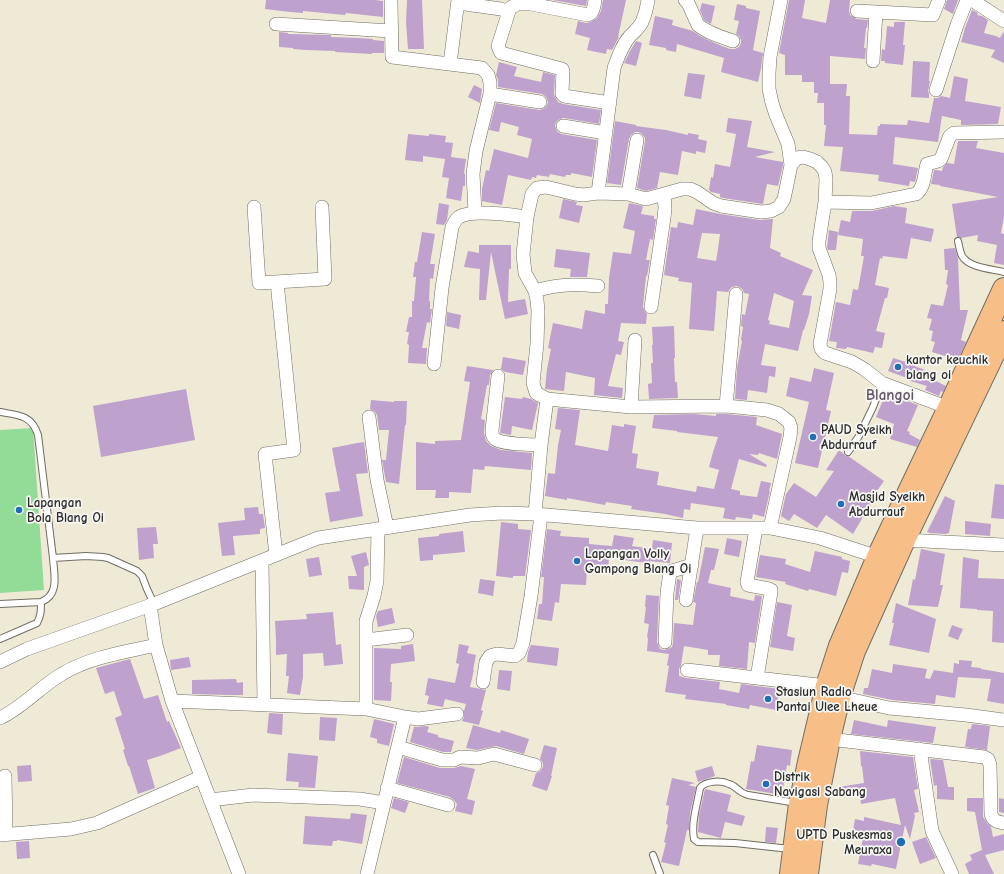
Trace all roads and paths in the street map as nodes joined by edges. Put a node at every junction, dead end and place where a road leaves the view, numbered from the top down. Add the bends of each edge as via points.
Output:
1 (595, 0) edge
2 (648, 0) edge
3 (685, 0) edge
4 (780, 0) edge
5 (939, 0) edge
6 (967, 0) edge
7 (972, 0) edge
8 (391, 2) dead end
9 (458, 2) edge
10 (501, 9) dead end
11 (857, 11) dead end
12 (876, 12) junction
13 (1004, 21) edge
14 (276, 24) dead end
15 (391, 31) junction
16 (733, 41) dead end
17 (873, 61) dead end
18 (450, 64) junction
19 (936, 90) dead end
20 (490, 94) junction
21 (540, 102) dead end
22 (610, 103) junction
23 (563, 126) dead end
24 (1004, 132) edge
25 (606, 133) junction
26 (637, 140) dead end
27 (791, 165) junction
28 (598, 193) junction
29 (628, 194) junction
30 (664, 194) junction
31 (825, 202) junction
32 (254, 207) dead end
33 (322, 207) dead end
34 (475, 212) junction
35 (527, 217) junction
36 (958, 240) dead end
37 (1004, 272) edge
38 (277, 282) junction
39 (598, 286) dead end
40 (1004, 289) edge
41 (535, 291) junction
42 (736, 294) dead end
43 (650, 307) dead end
44 (1004, 332) edge
45 (635, 340) dead end
46 (434, 364) dead end
47 (498, 376) dead end
48 (882, 383) junction
49 (547, 399) junction
50 (726, 406) junction
51 (631, 407) junction
52 (950, 408) junction
53 (0, 412) edge
54 (369, 417) dead end
55 (541, 445) junction
56 (848, 452) dead end
57 (538, 515) junction
58 (383, 528) junction
59 (698, 528) junction
60 (756, 528) junction
61 (770, 528) junction
62 (904, 540) junction
63 (1004, 545) edge
64 (276, 555) junction
65 (878, 557) junction
66 (53, 558) junction
67 (262, 561) junction
68 (692, 565) junction
69 (686, 600) dead end
70 (41, 602) junction
71 (0, 604) edge
72 (152, 605) junction
73 (407, 635) dead end
74 (0, 639) edge
75 (366, 640) junction
76 (665, 642) dead end
77 (156, 645) junction
78 (0, 662) edge
79 (687, 670) dead end
80 (757, 678) junction
81 (483, 682) dead end
82 (833, 692) junction
83 (172, 701) junction
84 (264, 704) junction
85 (366, 709) junction
86 (457, 714) dead end
87 (405, 717) junction
88 (0, 718) edge
89 (1004, 720) edge
90 (829, 739) junction
91 (398, 747) junction
92 (920, 749) junction
93 (535, 765) dead end
94 (5, 776) dead end
95 (201, 777) junction
96 (387, 788) junction
97 (210, 800) junction
98 (384, 803) junction
99 (800, 804) junction
100 (448, 805) dead end
101 (1004, 823) edge
102 (3, 835) edge
103 (794, 850) junction
104 (653, 855) dead end
105 (239, 874) edge
106 (367, 874) edge
107 (660, 874) edge
108 (791, 874) edge
109 (807, 874) edge
110 (952, 874) edge

1 - 22 street via 591,14 588,15 531,4 517,4 510,8 498,46 501,53 562,69 564,96
2 - 22 street via 642,22 618,55
3 - 16 street via 698,25
4 - 27 street via 770,57 769,89 788,144
5 - 12 street via 933,15
6 - 19 street
7 - 13 street
8 - 15 street
9 - 10 street
9 - 18 street
11 - 12 street
12 - 17 street
14 - 15 street
15 - 18 street via 392,57
18 - 20 street via 482,68 488,75
20 - 21 street
20 - 34 street via 473,174
22 - 25 street
23 - 25 street
24 - 31 street via 954,133 950,136 942,159 927,164 919,193 871,203
25 - 28 street
26 - 29 street
27 - 30 street via 784,198 779,208 771,211 720,206 690,189
27 - 31 street via 797,158 803,157 810,158 822,166 826,179
28 - 29 street
28 - 35 street via 583,195 546,187 537,188 532,194
29 - 30 street via 646,199
30 - 43 street via 664,218
31 - 48 street via 819,241 830,289 820,348 825,353 852,362
32 - 38 street via 259,283
33 - 38 street via 325,279
34 - 35 street
34 - 46 street via 460,216 452,227
35 - 41 street via 522,254 527,277
36 - 37 lane via 966,261 979,267
38 - 64 street via 294,450 265,454
39 - 41 street via 564,285
40 - 52 highway
41 - 49 street via 538,311 533,384 536,393
42 - 50 street
44 - 62 highway
45 - 51 street
47 - 55 street via 492,436 502,442
48 - 52 street
48 - 56 lane via 860,436
49 - 51 street
49 - 55 street
50 - 51 street
50 - 61 street via 767,410 779,414 789,422 790,437
52 - 65 highway
53 - 66 lane via 24,417 36,428
54 - 58 street
55 - 57 street
57 - 58 street via 470,515
57 - 59 street
57 - 81 street via 531,596 523,643 515,656 490,656 486,662
58 - 64 street via 318,538
58 - 75 street via 375,592 366,621
59 - 60 street
59 - 68 street
60 - 61 street
60 - 80 street via 747,582 748,585 771,590
61 - 65 street via 820,538
62 - 63 street
62 - 82 highway
64 - 67 street
65 - 82 highway via 840,646
66 - 70 lane via 55,585 49,598
66 - 72 lane via 103,557 137,571 142,576
67 - 72 street
67 - 84 street
68 - 69 street
68 - 76 street via 670,573
70 - 71 lane
70 - 74 lane via 40,618 37,623
72 - 77 street
72 - 78 street via 27,649
73 - 75 street
75 - 85 street
77 - 83 street
77 - 88 street via 78,666 62,674
79 - 80 street
80 - 82 street
82 - 89 street via 889,708
82 - 90 highway
82 - 99 highway via 809,762
83 - 84 street
83 - 95 street
84 - 85 street
85 - 87 street
86 - 87 street via 418,719
87 - 91 street
90 - 92 street
90 - 109 highway via 816,805
91 - 93 street via 442,760 478,758 494,754
91 - 96 street
92 - 101 street via 988,759 991,814 995,821
92 - 110 street via 932,830
94 - 102 street
95 - 97 street
95 - 102 street via 97,823 71,829
96 - 98 street
96 - 100 street
97 - 98 street via 254,795 360,799
97 - 105 street
98 - 106 street
99 - 103 highway
99 - 103 lane via 748,795 723,782 708,782 700,788 693,824 694,839 698,842 735,843
103 - 108 highway
104 - 107 lane

